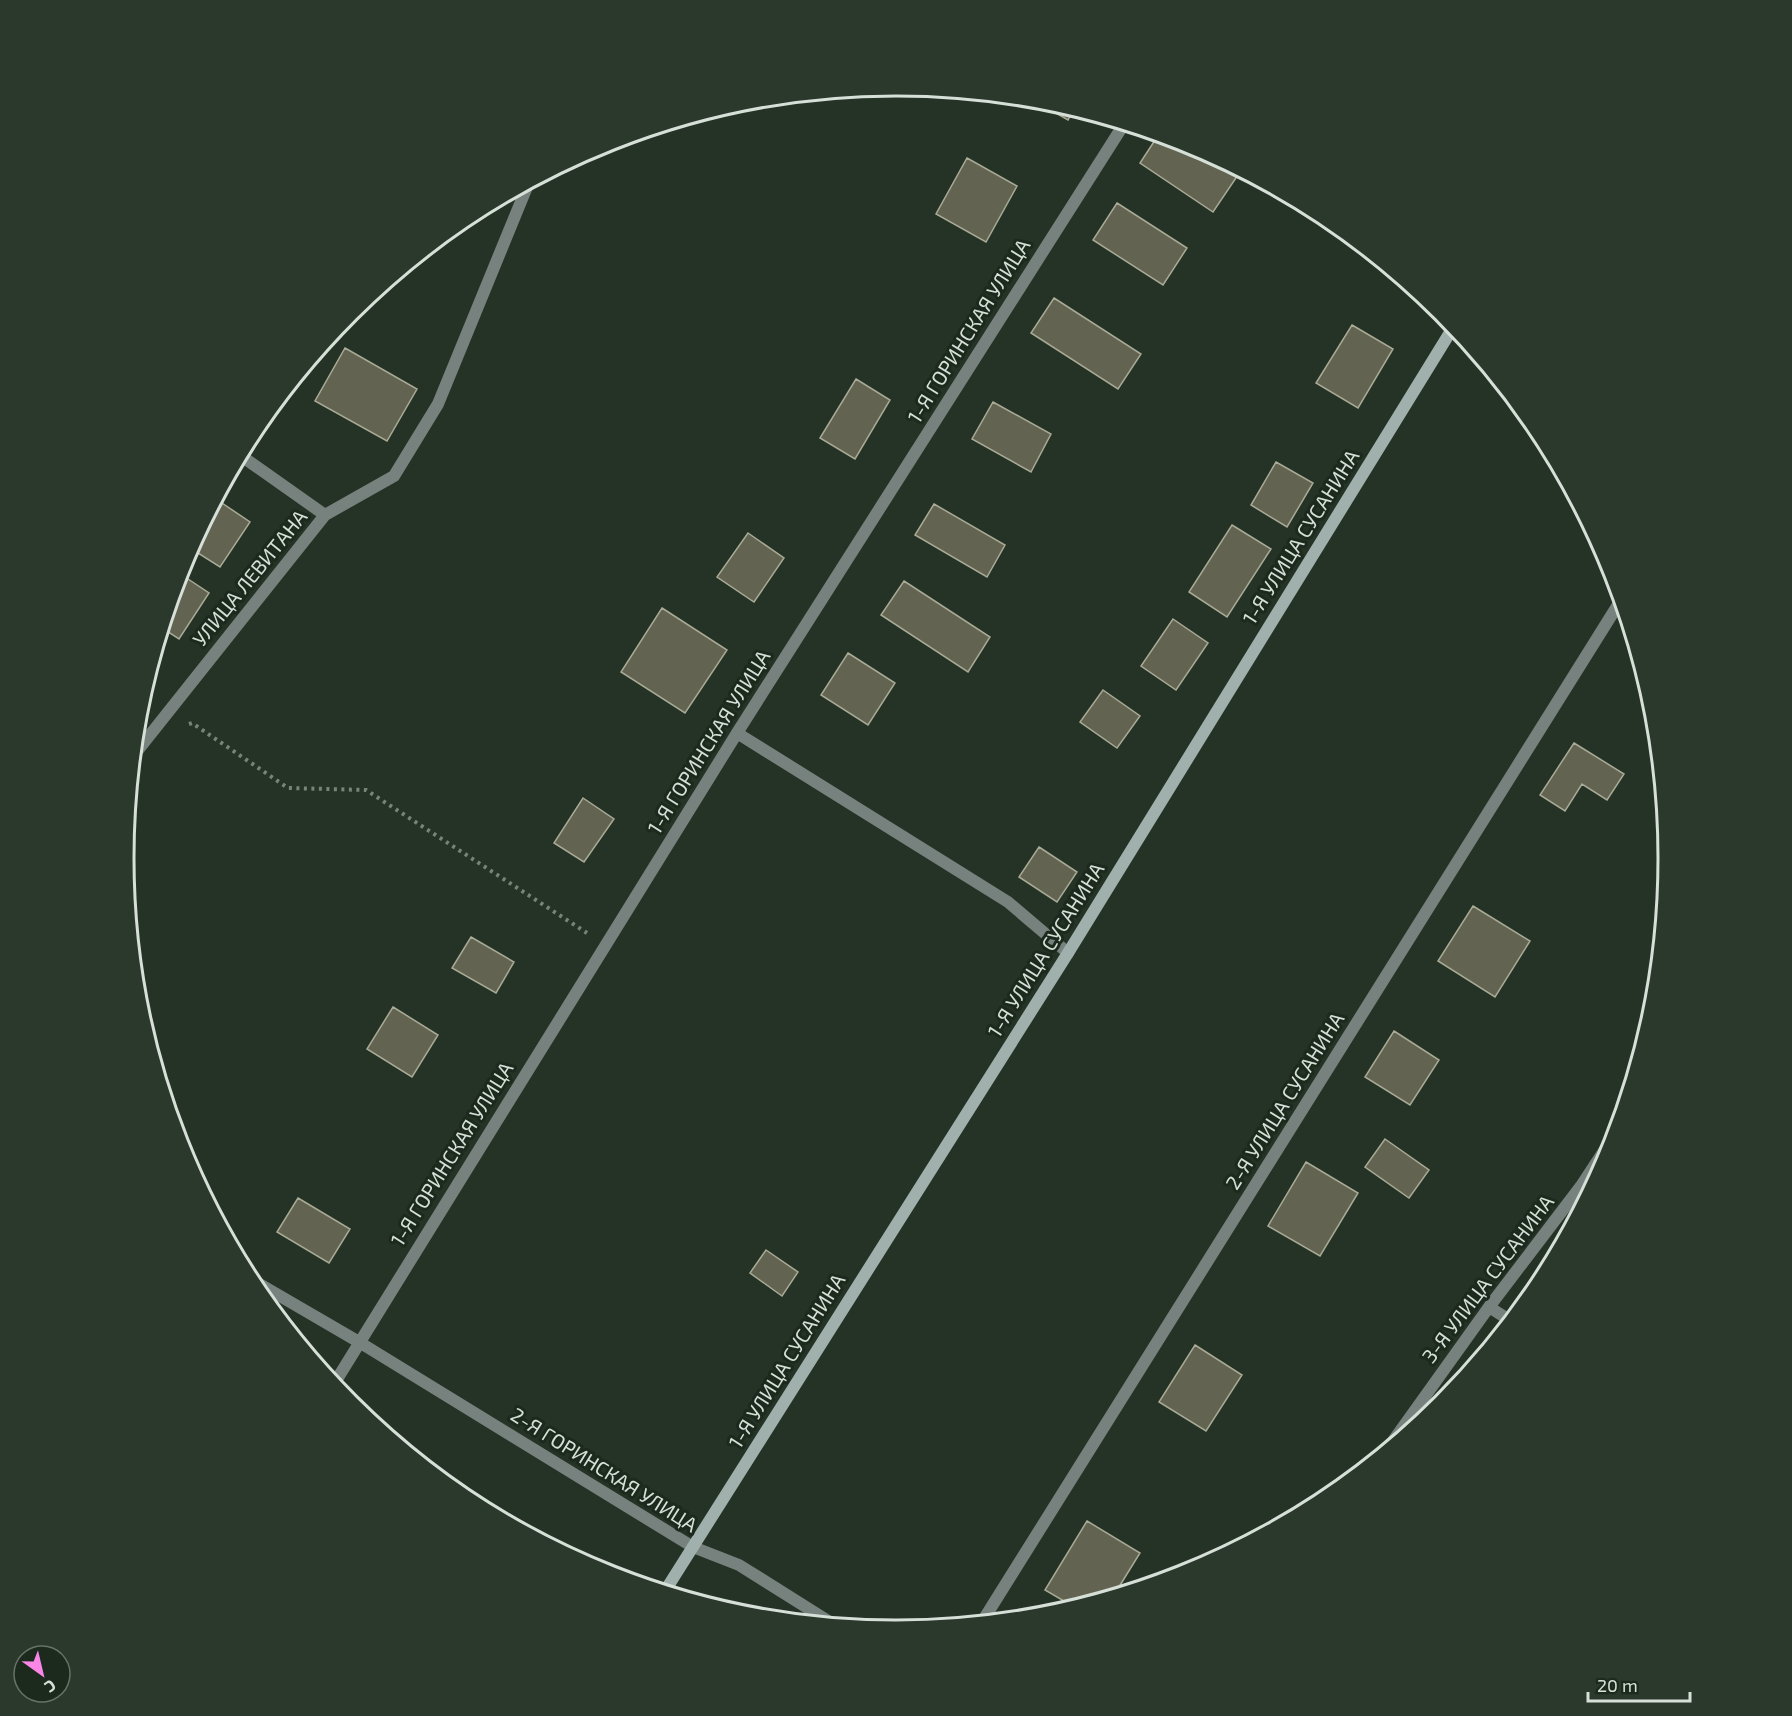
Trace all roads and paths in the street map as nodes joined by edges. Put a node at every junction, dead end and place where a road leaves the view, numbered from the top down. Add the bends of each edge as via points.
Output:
1 (1120, 130) edge
2 (524, 193) edge
3 (1449, 334) edge
4 (247, 460) edge
5 (325, 515) junction
6 (1616, 608) edge
7 (183, 729) dead end
8 (737, 734) junction
9 (143, 744) edge
10 (606, 945) junction
11 (1068, 953) junction
12 (1589, 1174) edge
13 (267, 1289) edge
14 (1490, 1307) junction
15 (1504, 1317) edge
16 (359, 1342) junction
17 (338, 1377) edge
18 (1405, 1425) edge
19 (693, 1547) junction
20 (669, 1585) edge
21 (987, 1614) edge
22 (819, 1615) edge

1 - 8 street, 1-Я ГОРИНСКАЯ УЛИЦА
2 - 5 street, УЛИЦА ЛЕВИТАНА via 438,404 394,476
3 - 11 street, 1-Я УЛИЦА СУСАНИНА
4 - 5 street
5 - 9 street, УЛИЦА ЛЕВИТАНА
6 - 21 street, 2-Я УЛИЦА СУСАНИНА
7 - 10 path via 192,723 288,788 366,790
8 - 10 street, 1-Я ГОРИНСКАЯ УЛИЦА
8 - 11 street via 1008,902
10 - 16 street, 1-Я ГОРИНСКАЯ УЛИЦА
11 - 19 street, 1-Я УЛИЦА СУСАНИНА
12 - 14 street, 3-Я УЛИЦА СУСАНИНА
13 - 16 street, 2-Я ГОРИНСКАЯ УЛИЦА
14 - 15 street
14 - 18 street, 3-Я УЛИЦА СУСАНИНА
16 - 17 street, 1-Я ГОРИНСКАЯ УЛИЦА
16 - 19 street, 2-Я ГОРИНСКАЯ УЛИЦА
19 - 20 street, 1-Я УЛИЦА СУСАНИНА
19 - 22 street, 2-Я ГОРИНСКАЯ УЛИЦА via 739,1565

